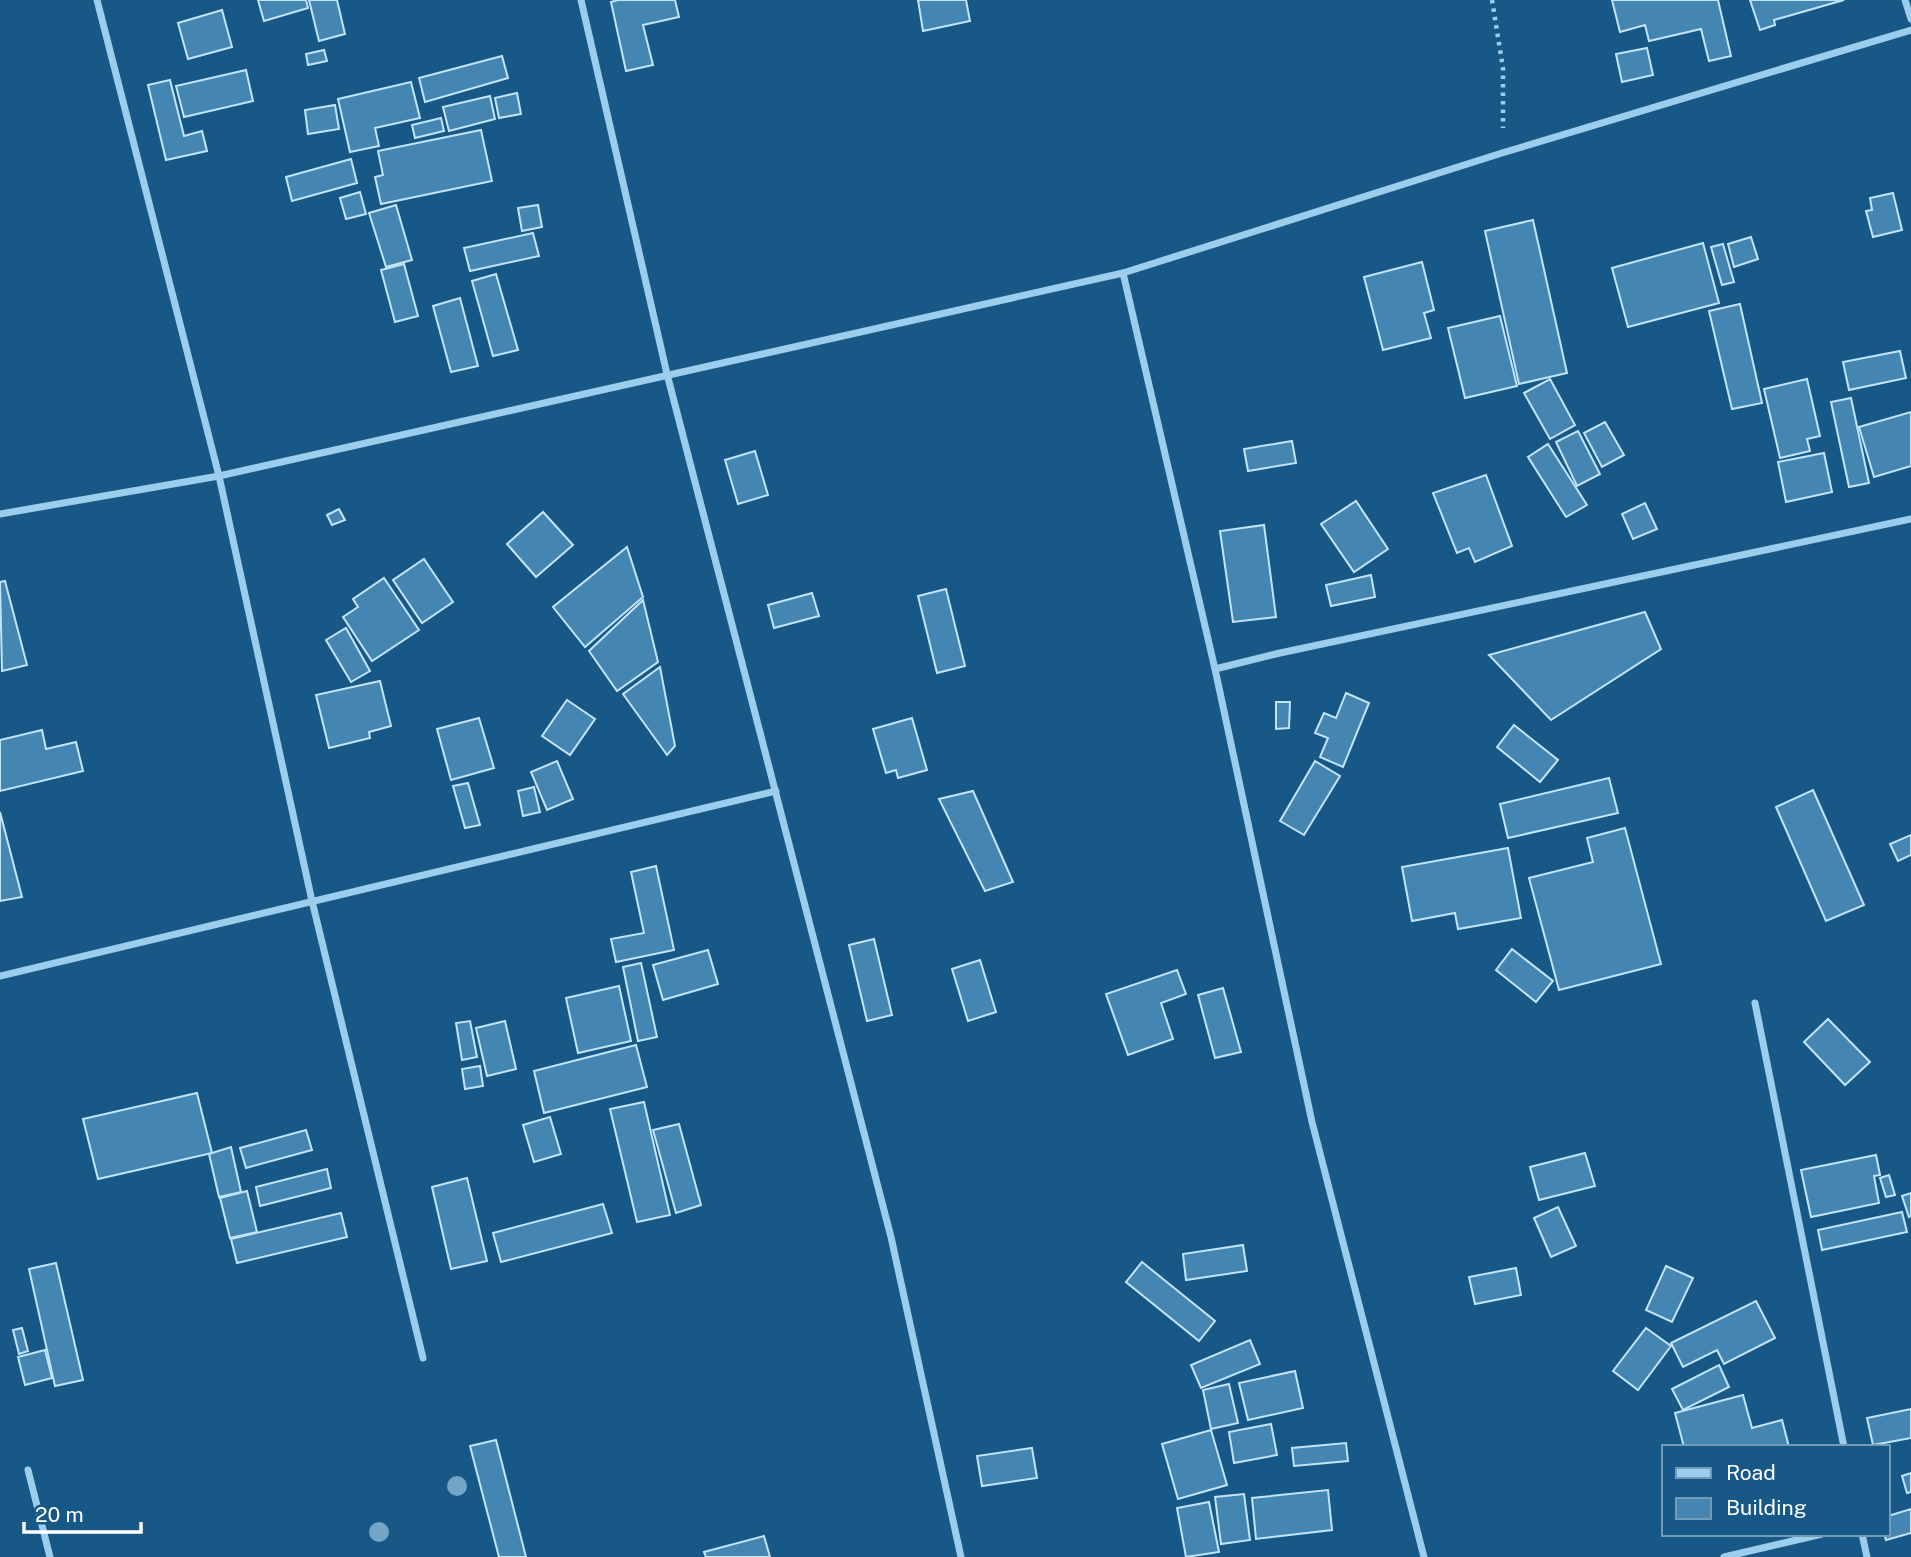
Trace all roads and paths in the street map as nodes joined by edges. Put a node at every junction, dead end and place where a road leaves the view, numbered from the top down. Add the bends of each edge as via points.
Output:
1 (97, 0) edge
2 (581, 0) edge
3 (1492, 0) edge
4 (1905, 0) edge
5 (1911, 19) edge
6 (1911, 30) edge
7 (1502, 153) junction
8 (1123, 273) junction
9 (667, 374) junction
10 (219, 476) junction
11 (0, 514) edge
12 (1911, 519) edge
13 (1215, 669) junction
14 (776, 791) junction
15 (312, 901) junction
16 (0, 976) edge
17 (1755, 1003) dead end
18 (423, 1358) dead end
19 (1844, 1445) edge
20 (28, 1470) dead end
21 (1813, 1536) edge
22 (1862, 1536) edge
23 (50, 1557) edge
24 (961, 1557) edge
25 (1424, 1557) edge
26 (1724, 1557) edge
27 (1867, 1557) edge

1 - 10 street
2 - 9 street
3 - 7 path via 1503,68
4 - 5 street
6 - 7 street
7 - 8 street
8 - 9 street
8 - 13 street
9 - 10 street
9 - 14 street
10 - 11 street
10 - 15 street
12 - 13 street
13 - 25 street via 1312,1122
14 - 15 street
14 - 24 street via 891,1237
15 - 16 street
15 - 18 street
17 - 19 street
20 - 23 street
21 - 26 street
22 - 27 street

